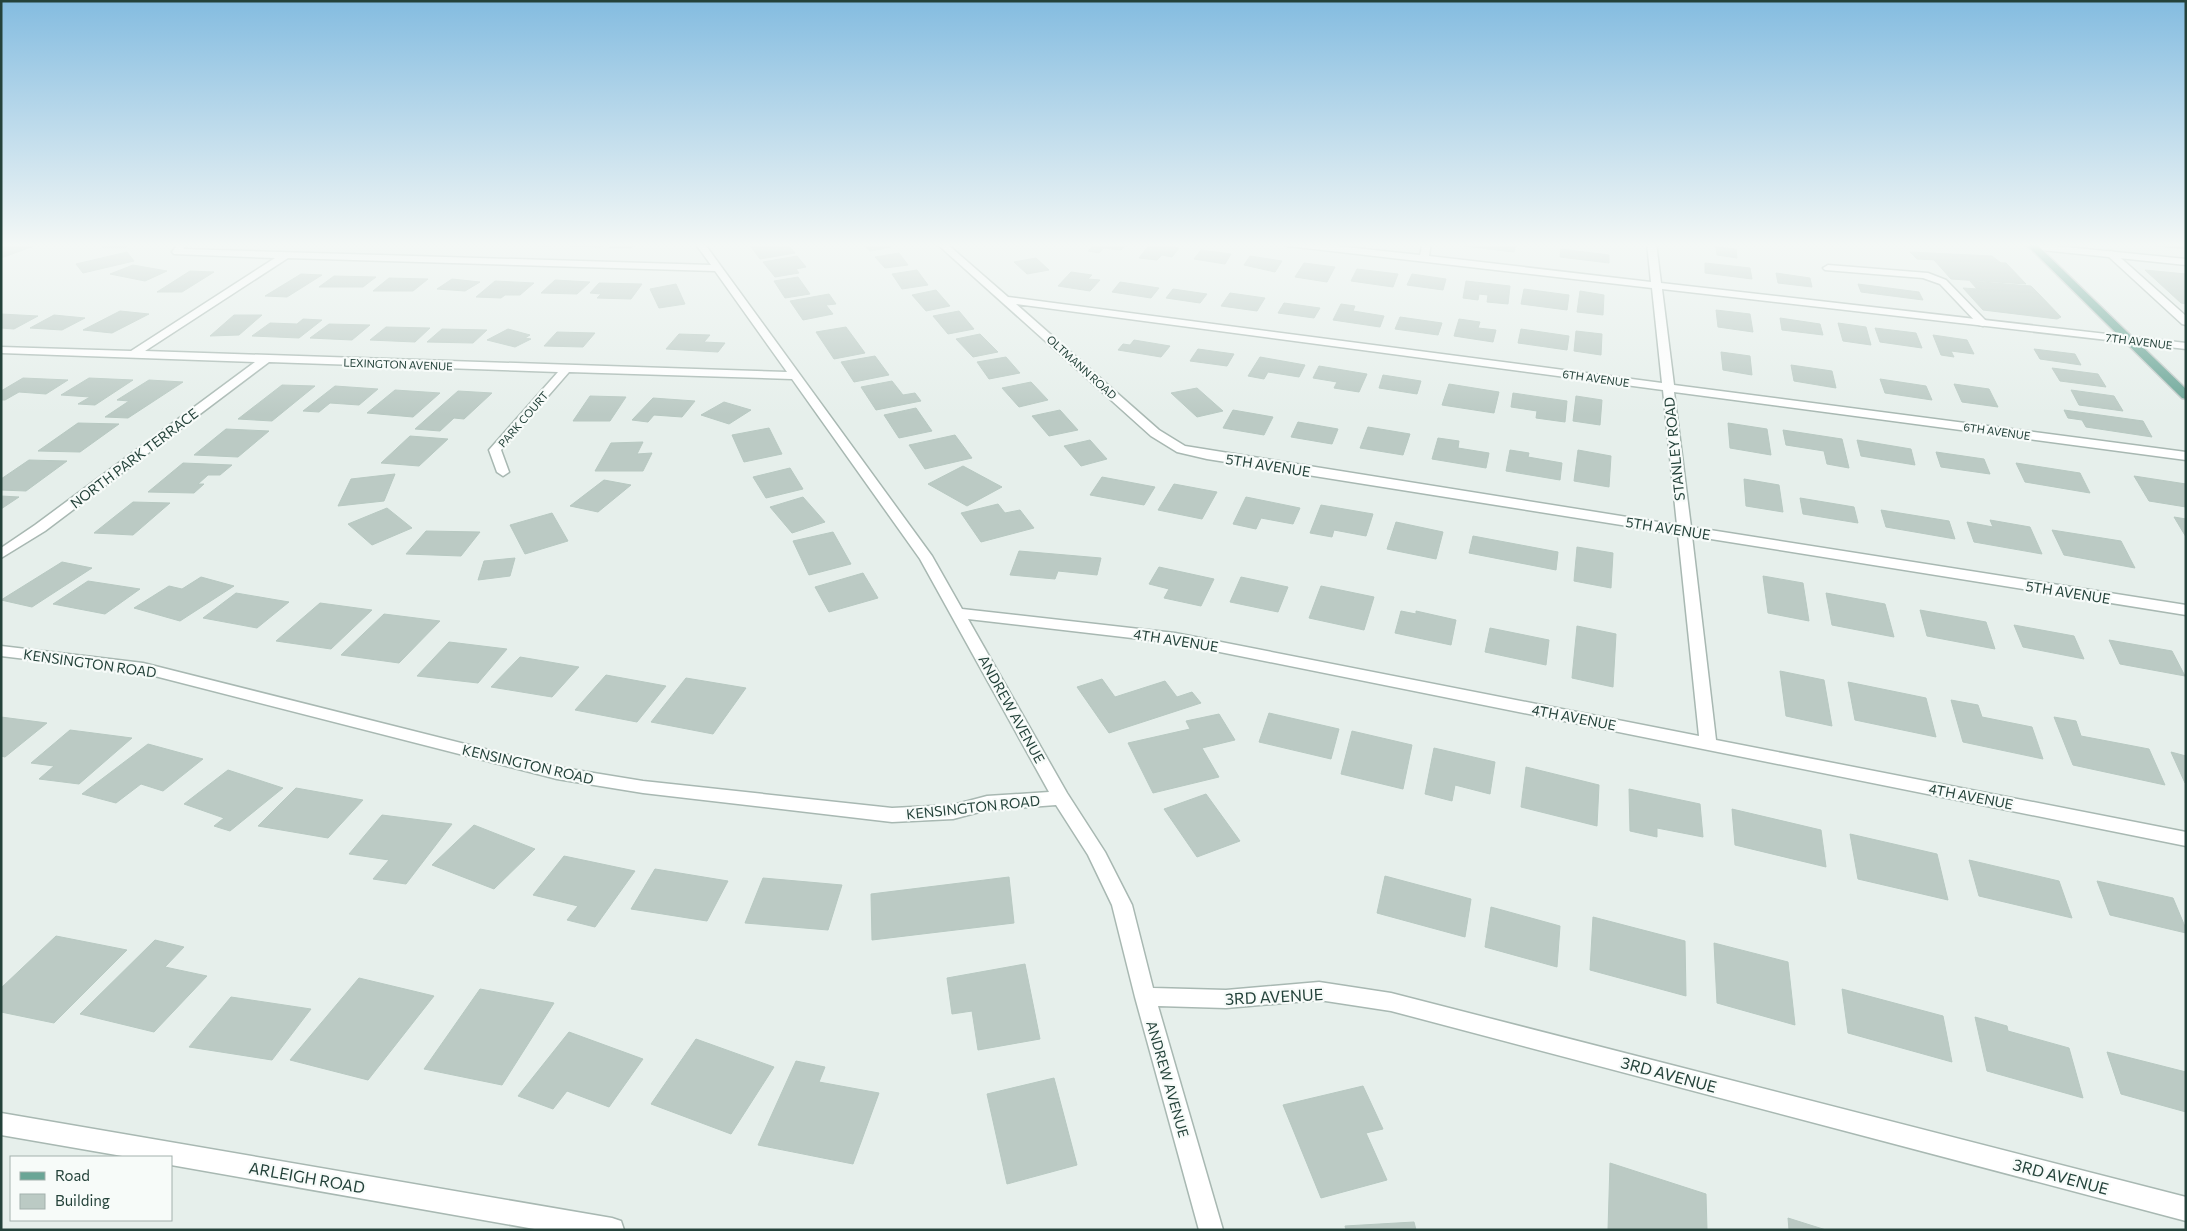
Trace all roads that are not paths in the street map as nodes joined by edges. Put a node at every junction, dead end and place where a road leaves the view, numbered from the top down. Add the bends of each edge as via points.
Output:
1 (216, 300) edge
2 (741, 300) edge
3 (1006, 300) edge
4 (1009, 300) edge
5 (1658, 300) edge
6 (1789, 300) edge
7 (1961, 300) edge
8 (2089, 300) edge
9 (2162, 300) edge
10 (2186, 322) edge
11 (1984, 323) junction
12 (2129, 340) junction
13 (2186, 346) edge
14 (1, 350) edge
15 (132, 355) junction
16 (266, 359) junction
17 (566, 369) junction
18 (796, 376) junction
19 (1668, 388) junction
20 (2186, 396) edge
21 (1155, 433) joint
22 (2186, 456) edge
23 (503, 472) dead end
24 (1683, 530) junction
25 (1, 554) edge
26 (2186, 610) edge
27 (959, 613) junction
28 (1, 651) edge
29 (1708, 744) junction
30 (1061, 798) junction
31 (2186, 839) edge
32 (1145, 997) junction
33 (1, 1124) edge
34 (2186, 1209) edge
35 (612, 1230) edge
36 (1211, 1230) edge

1 - 15 street
2 - 18 street, ANDREW AVENUE
3 - 21 street, OLTMANN ROAD
4 - 19 street, 6TH AVENUE
5 - 19 street, STANLEY ROAD
6 - 11 street, 7TH AVENUE
7 - 11 street
8 - 12 main road
9 - 10 street
11 - 12 street, 7TH AVENUE
12 - 13 street, 7TH AVENUE
12 - 20 main road
14 - 15 street, LEXINGTON AVENUE
15 - 16 street, LEXINGTON AVENUE
16 - 17 street, LEXINGTON AVENUE
16 - 25 street, NORTH PARK TERRACE
17 - 18 street, LEXINGTON AVENUE
17 - 23 street, PARK COURT via 495,450
18 - 27 street, ANDREW AVENUE via 927,559
19 - 22 street, 6TH AVENUE
19 - 24 street, STANLEY ROAD
21 - 24 street, 5TH AVENUE via 1180,449 1206,455
24 - 26 street, 5TH AVENUE
24 - 29 street, STANLEY ROAD
27 - 29 street, 4TH AVENUE via 1175,638
27 - 30 street, ANDREW AVENUE
28 - 30 street, KENSINGTON ROAD via 143,668 557,773 643,787 892,816 953,812 987,803
29 - 31 street, 4TH AVENUE
30 - 32 street, ANDREW AVENUE via 1096,852 1122,905
32 - 34 street, 3RD AVENUE via 1226,999 1319,991 1392,1002
32 - 36 street, ANDREW AVENUE
33 - 35 street, ARLEIGH ROAD

